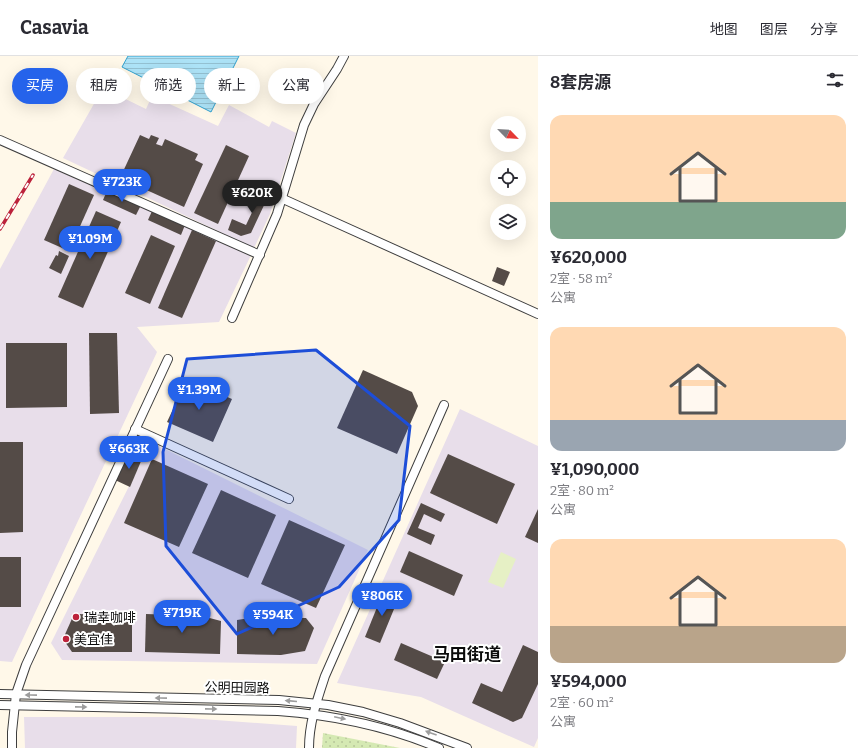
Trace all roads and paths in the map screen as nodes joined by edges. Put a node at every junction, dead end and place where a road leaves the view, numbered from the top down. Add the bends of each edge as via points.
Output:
1 (344, 56) edge
2 (0, 140) edge
3 (281, 198) junction
4 (260, 255) junction
5 (538, 314) edge
6 (232, 318) dead end
7 (168, 359) dead end
8 (444, 406) dead end
9 (135, 429) junction
10 (289, 499) dead end
11 (0, 694) edge
12 (16, 694) junction
13 (315, 704) junction
14 (0, 705) edge
15 (14, 706) junction
16 (313, 714) junction
17 (12, 748) edge
18 (309, 748) edge
19 (440, 748) edge
20 (467, 748) edge

1 - 3 street via 304,125
2 - 4 street
3 - 4 street
3 - 5 street
4 - 6 street
7 - 9 street
8 - 13 street
9 - 10 street
9 - 12 street via 26,665
11 - 12 street, 公明田园路
13 -> 12 street, 公明田园路 via 278,700
12 - 15 street
13 - 16 street
20 -> 13 street, 公明田园路 via 400,722
14 - 15 street, 公明田园路
15 -> 16 street, 公明田园路 via 278,711
15 - 17 street
16 - 18 street
16 -> 19 street, 公明田园路 via 360,722

